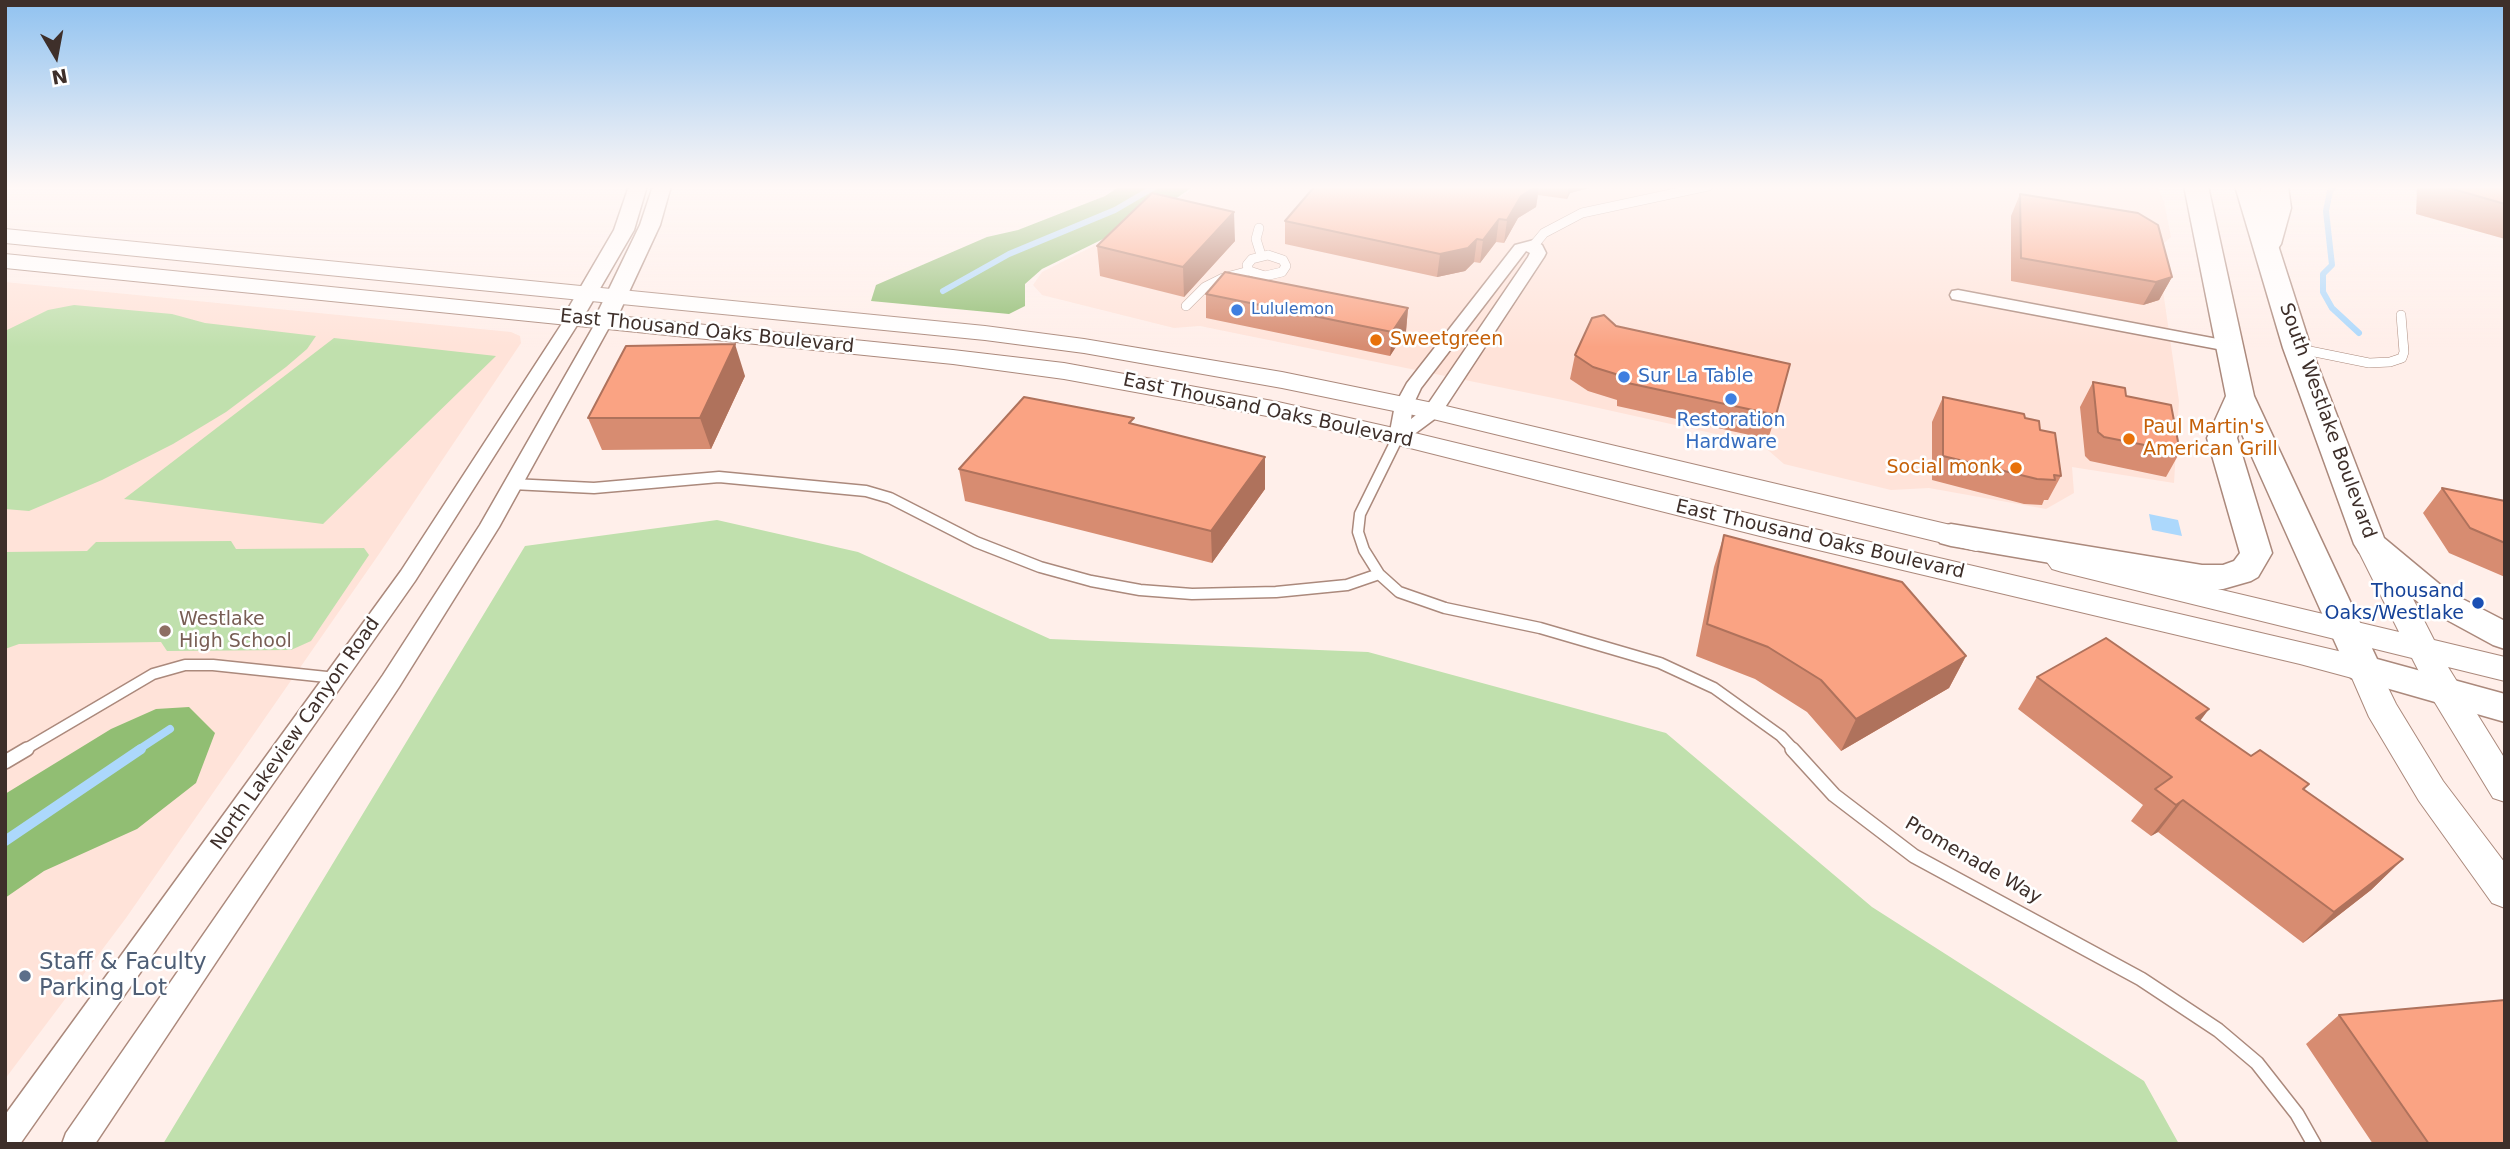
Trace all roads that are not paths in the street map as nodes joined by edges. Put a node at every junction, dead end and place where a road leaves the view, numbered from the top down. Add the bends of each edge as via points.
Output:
1 (41, 240) edge
2 (619, 240) edge
3 (643, 240) edge
4 (1256, 240) edge
5 (1539, 240) edge
6 (2207, 240) edge
7 (2266, 240) edge
8 (2268, 240) edge
9 (1535, 244) junction
10 (2267, 244) junction
11 (1261, 256) junction
12 (5, 261) edge
13 (1249, 271) junction
14 (588, 295) junction
15 (1958, 295) dead end
16 (616, 298) junction
17 (1186, 306) dead end
18 (2401, 315) dead end
19 (573, 319) junction
20 (604, 322) junction
21 (2228, 346) junction
22 (2297, 348) junction
23 (2241, 396) junction
24 (1404, 405) junction
25 (1433, 411) junction
26 (1398, 437) junction
27 (512, 484) junction
28 (1951, 535) junction
29 (2370, 544) junction
30 (1379, 574) junction
31 (2349, 632) junction
32 (2505, 636) edge
33 (2422, 650) junction
34 (2364, 670) junction
35 (2505, 670) edge
36 (336, 678) junction
37 (2445, 692) junction
38 (2505, 708) edge
39 (5, 762) edge
40 (2505, 788) edge
41 (2505, 892) edge
42 (5, 1140) edge
43 (77, 1144) edge
44 (2314, 1144) edge

1 - 14 main road, East Thousand Oaks Boulevard
2 - 14 street
3 - 16 street
4 - 11 lane
5 - 9 lane
6 - 21 main road
7 - 10 main road, South Westlake Boulevard
8 - 10 highway
9 - 24 street, Promenade Way via 1521,248 1465,317
9 - 25 street, Promenade Way via 1536,257
10 - 22 main road, South Westlake Boulevard
11 - 13 lane via 1248,262
11 - 13 lane via 1279,258 1286,263 1285,270 1265,276
12 - 19 main road, East Thousand Oaks Boulevard
13 - 17 lane via 1205,287
14 - 16 main road, East Thousand Oaks Boulevard
14 - 19 street
15 - 21 street
16 - 20 street
16 - 24 main road, East Thousand Oaks Boulevard via 985,332 1202,365
18 - 22 lane via 2404,352 2402,358 2390,362 2369,363
19 - 20 main road, East Thousand Oaks Boulevard
19 - 36 street, North Lakeview Canyon Road via 408,576
20 - 26 main road, East Thousand Oaks Boulevard via 1063,371 1270,408
20 - 27 street
21 - 23 main road
22 - 29 main road, South Westlake Boulevard
23 - 28 main road via 2222,438 2256,553 2239,573 2202,578
23 - 31 main road
24 - 25 main road, East Thousand Oaks Boulevard
24 - 26 street, Promenade Way
25 - 26 street, Promenade Way
25 - 28 main road, East Thousand Oaks Boulevard
26 - 30 lane, Promenade Way via 1360,514 1358,531 1364,550
26 - 34 main road, East Thousand Oaks Boulevard
27 - 30 lane via 594,488 719,477 866,491 1040,567 1140,590 1276,592 1348,585
27 - 43 street via 391,681
28 - 31 main road, East Thousand Oaks Boulevard
29 - 32 main road via 2437,600
29 - 33 main road, South Westlake Boulevard
30 - 44 lane, Promenade Way via 1399,592 1445,608 1540,628 1660,663 1714,688 1782,736 1834,795 1914,856 2141,979 2218,1030 2257,1063
31 - 33 main road, East Thousand Oaks Boulevard
31 - 34 main road
33 - 35 main road, East Thousand Oaks Boulevard
33 - 37 main road, South Westlake Boulevard
34 - 37 main road, East Thousand Oaks Boulevard
34 - 41 main road via 2381,708 2431,791
36 - 39 lane via 213,665 153,674
36 - 42 street, North Lakeview Canyon Road
37 - 38 main road, East Thousand Oaks Boulevard
37 - 40 main road, South Westlake Boulevard

